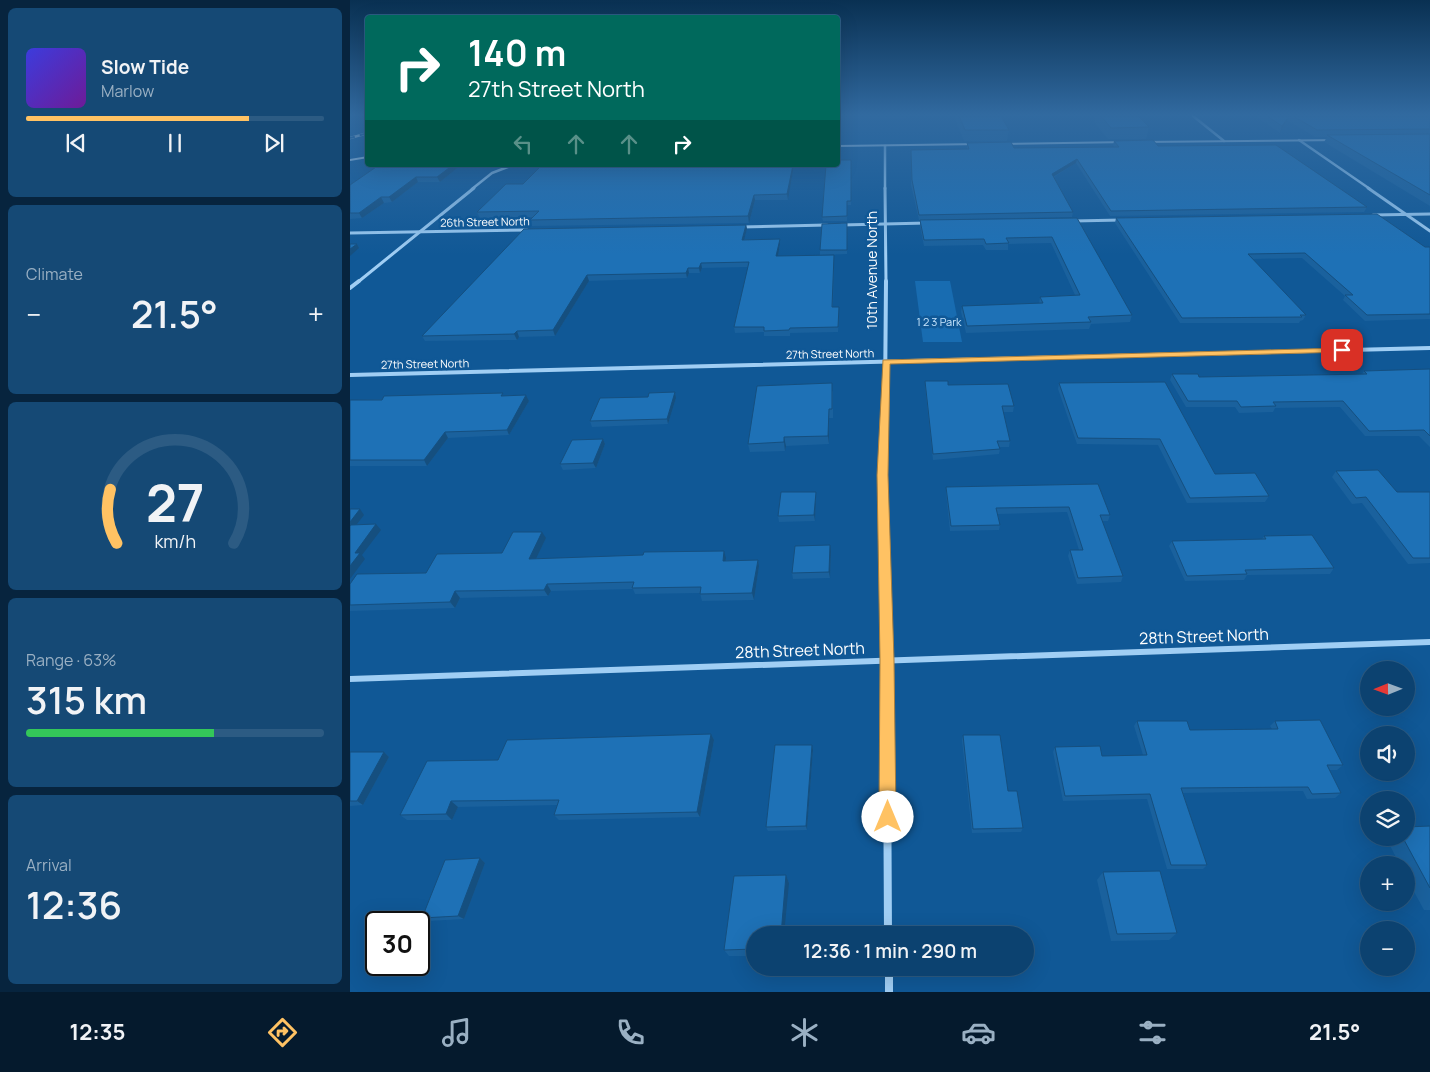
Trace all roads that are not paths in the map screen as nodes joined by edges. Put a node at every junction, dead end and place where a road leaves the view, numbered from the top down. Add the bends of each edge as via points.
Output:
1 (885, 162) edge
2 (1332, 162) edge
3 (508, 167) edge
4 (1407, 214) junction
5 (1430, 214) edge
6 (1367, 215) edge
7 (1131, 220) edge
8 (1072, 221) edge
9 (935, 223) edge
10 (886, 224) junction
11 (738, 227) edge
12 (529, 230) edge
13 (1430, 231) edge
14 (420, 232) junction
15 (350, 233) edge
16 (350, 288) edge
17 (1430, 348) edge
18 (886, 362) junction
19 (350, 374) edge
20 (1430, 642) edge
21 (887, 660) junction
22 (350, 679) edge
23 (888, 926) edge
24 (888, 976) edge
25 (889, 992) edge

1 - 10 street, 10th Avenue North
2 - 4 street
3 - 14 street via 492,173
4 - 5 street
4 - 6 street
4 - 13 street
7 - 8 street
9 - 10 street
10 - 11 street
10 - 18 street, 10th Avenue North
12 - 14 street, 26th Street North
14 - 15 street, 26th Street North
14 - 16 street
17 - 18 street, 27th Street North
18 - 19 street, 27th Street North
18 - 21 street, 10th Avenue North via 883,475
20 - 21 street, 28th Street North
21 - 22 street, 28th Street North
21 - 23 street, 10th Avenue North
24 - 25 street

